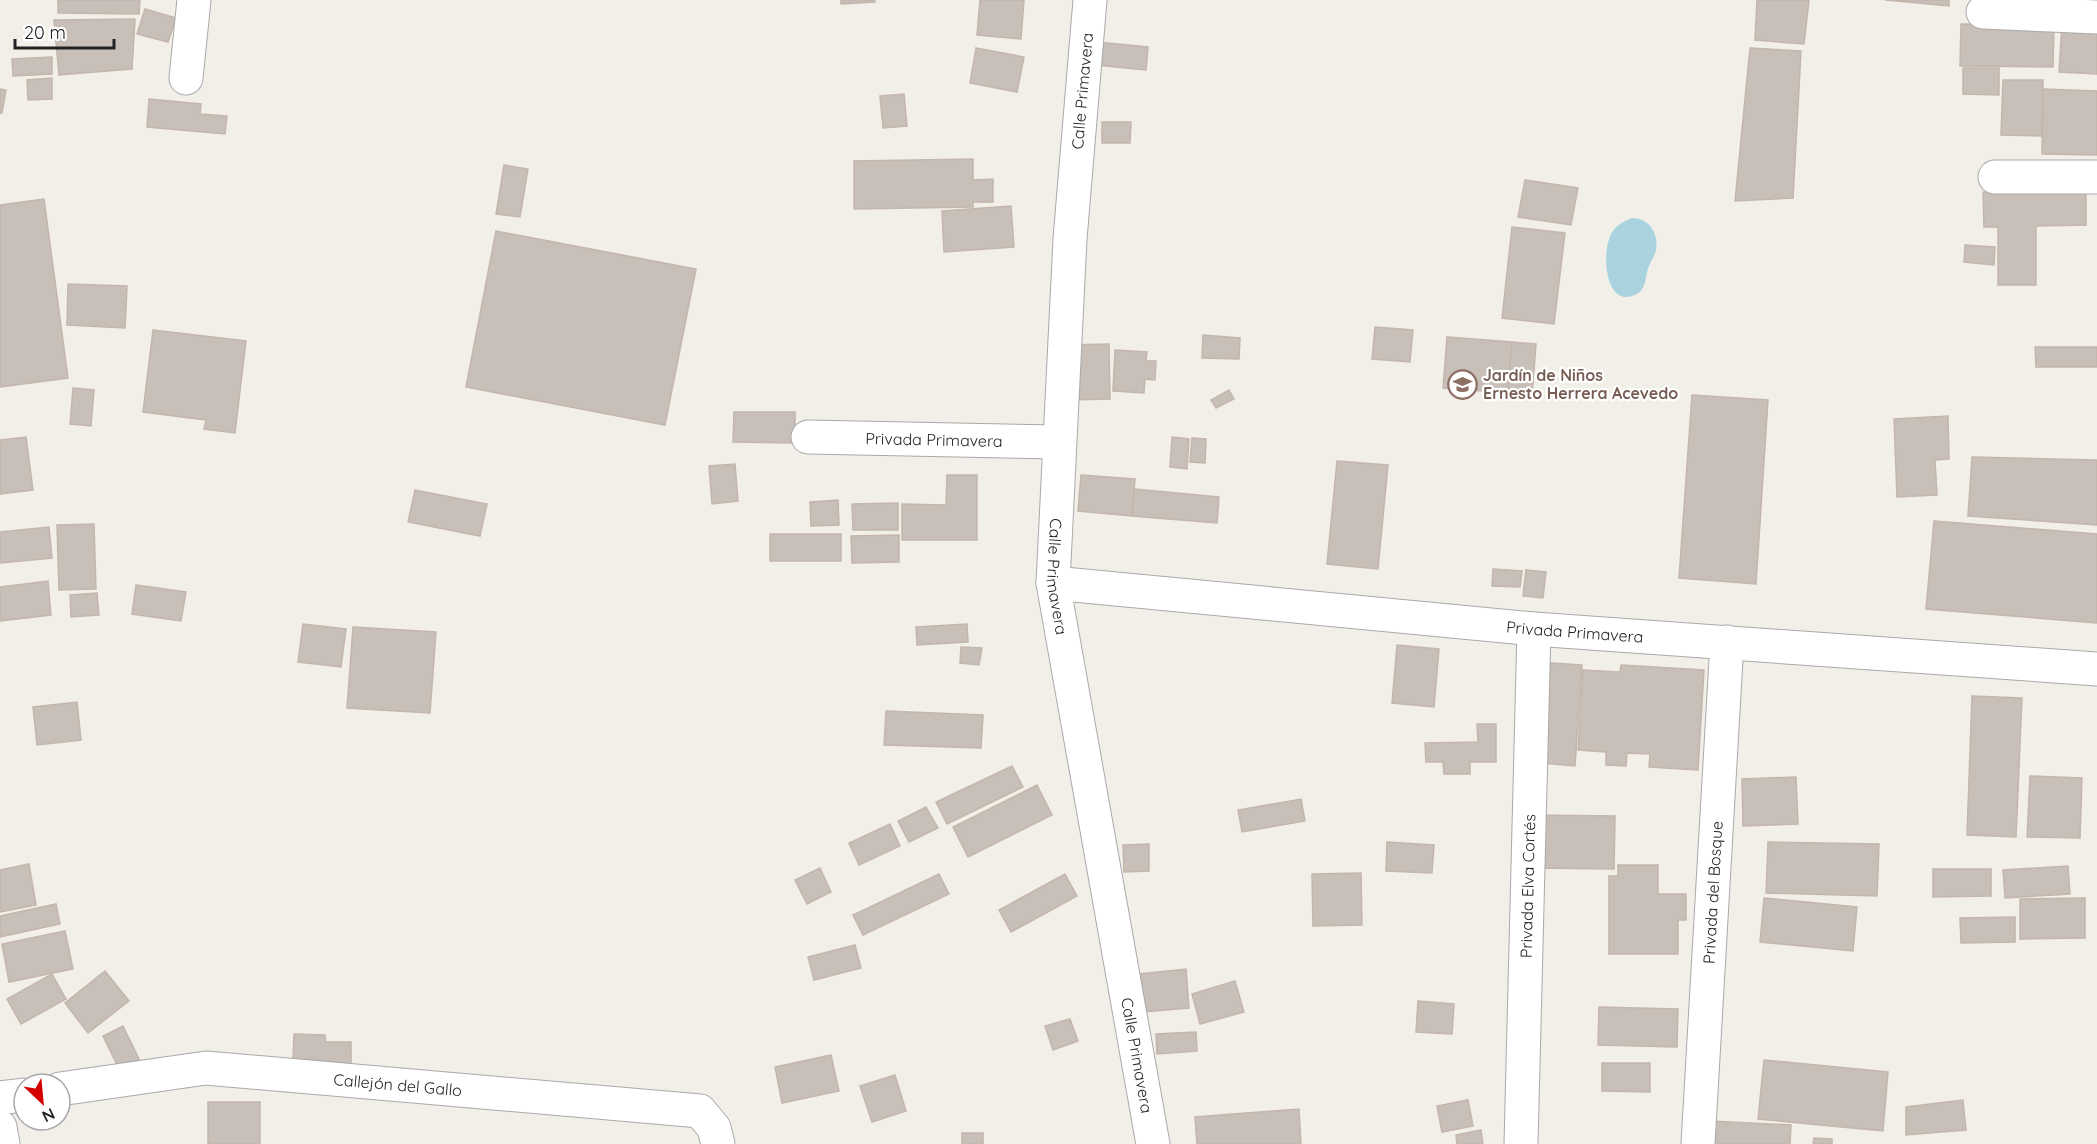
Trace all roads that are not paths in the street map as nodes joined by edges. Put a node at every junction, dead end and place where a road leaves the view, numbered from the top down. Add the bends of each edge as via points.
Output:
1 (194, 0) edge
2 (1090, 0) edge
3 (1983, 12) dead end
4 (2097, 17) edge
5 (186, 78) dead end
6 (1995, 177) dead end
7 (2097, 177) edge
8 (808, 437) dead end
9 (1058, 442) junction
10 (1053, 583) junction
11 (1534, 629) junction
12 (1727, 642) junction
13 (2097, 669) edge
14 (72, 1087) edge
15 (0, 1126) edge
16 (3, 1144) edge
17 (718, 1144) edge
18 (1153, 1144) edge
19 (1521, 1144) edge
20 (1698, 1144) edge

1 - 5 street
2 - 9 street, Calle Primavera
3 - 4 street
6 - 7 street
8 - 9 street, Privada Primavera
9 - 10 street, Calle Primavera
10 - 11 street, Privada Primavera
10 - 18 street, Calle Primavera
11 - 12 street, Privada Primavera
11 - 19 street, Privada Elva Cortés
12 - 13 street, Privada Primavera
12 - 20 street, Privada del Bosque
14 - 17 street, Callejón del Gallo via 206,1068 700,1111 714,1128
15 - 16 street

